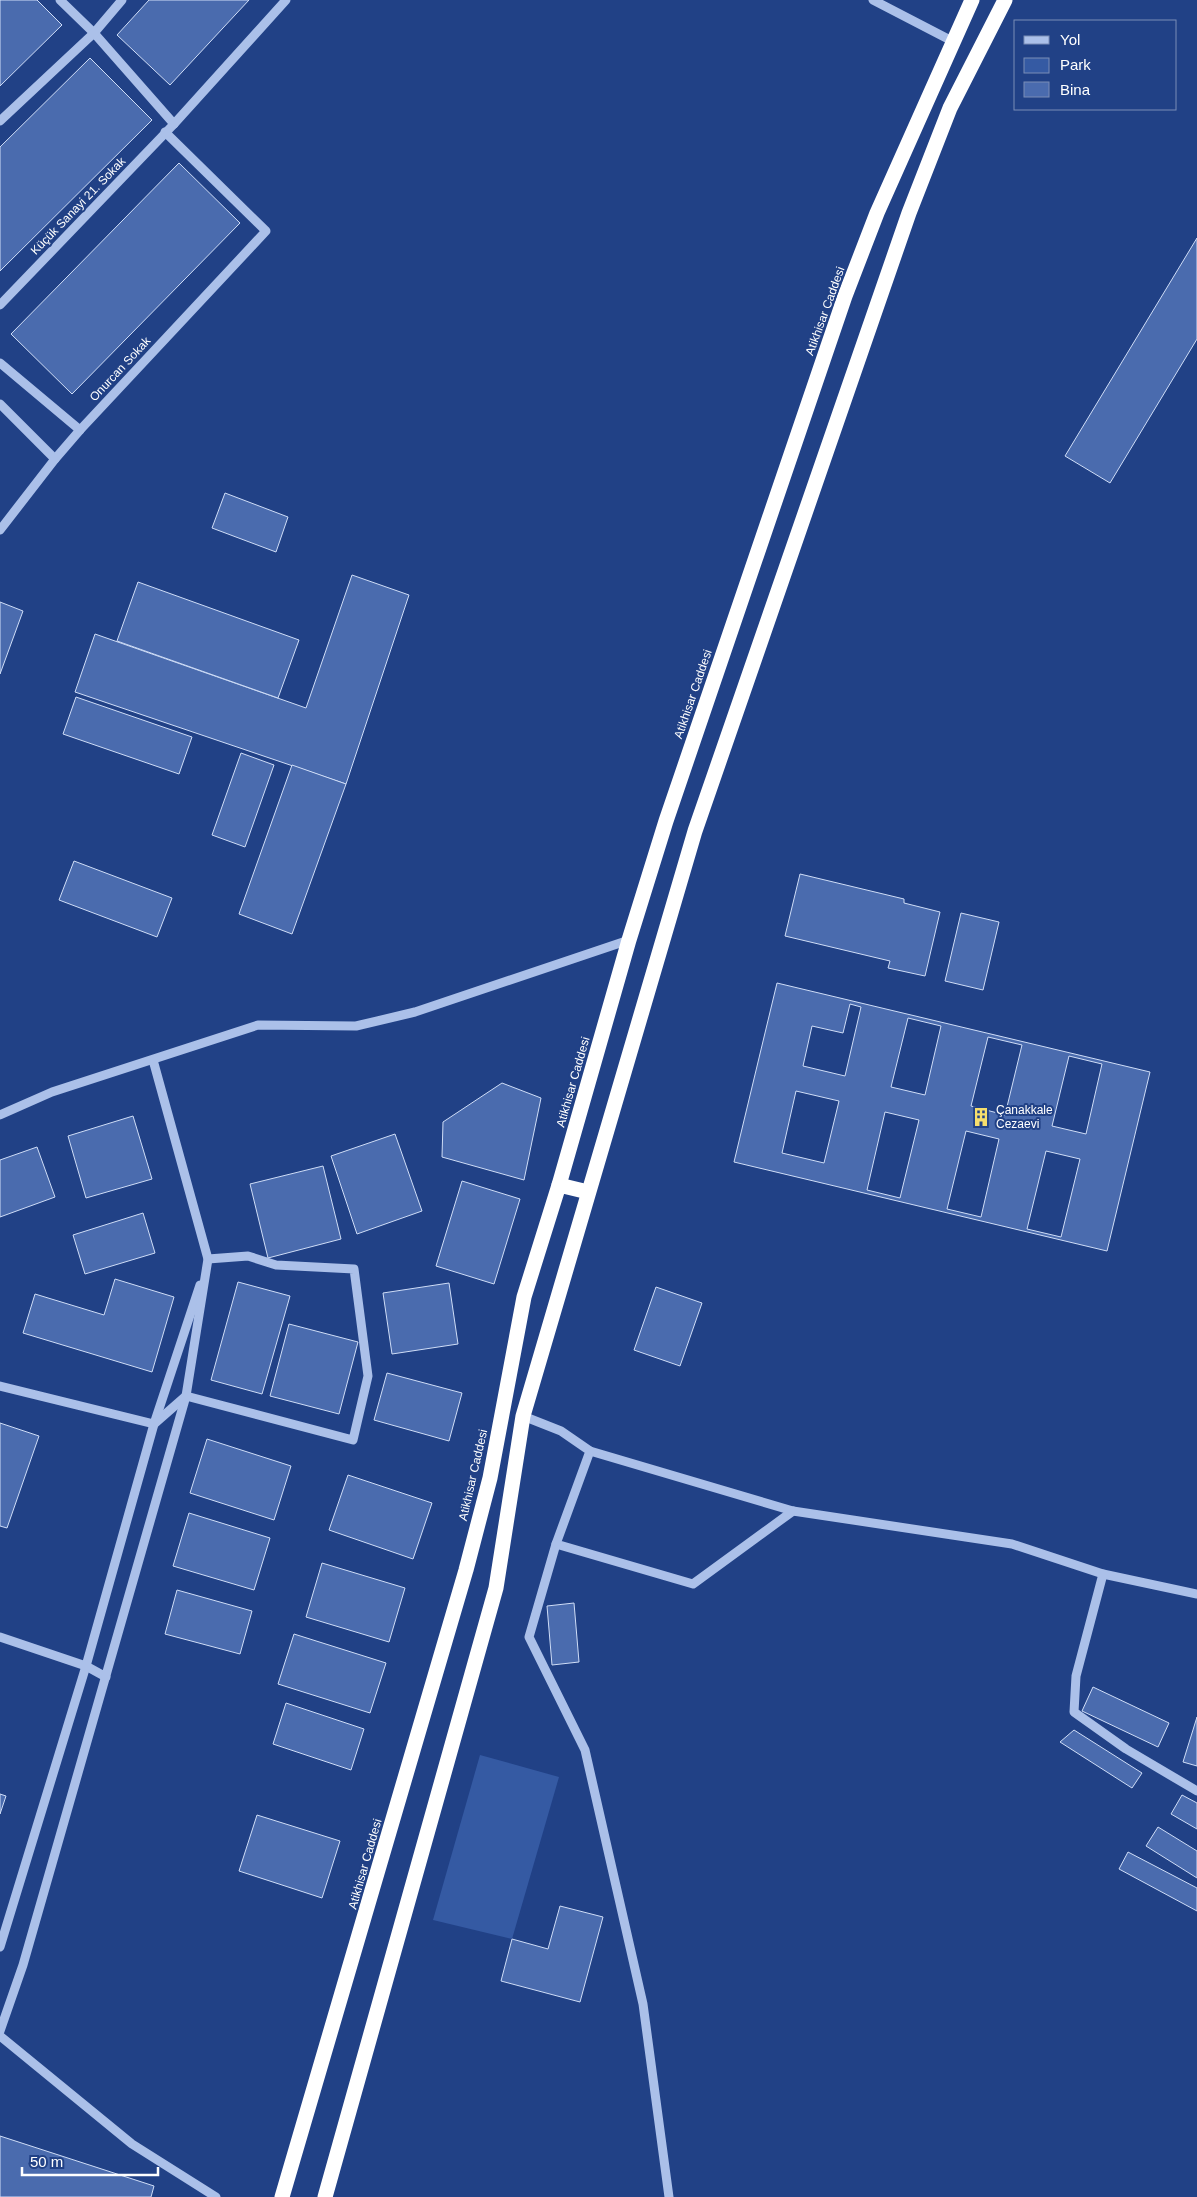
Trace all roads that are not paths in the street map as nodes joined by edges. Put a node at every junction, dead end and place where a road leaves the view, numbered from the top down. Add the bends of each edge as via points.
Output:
1 (60, 0) edge
2 (122, 0) edge
3 (286, 0) edge
4 (873, 0) edge
5 (972, 0) edge
6 (1006, 0) edge
7 (94, 33) junction
8 (954, 42) junction
9 (0, 121) edge
10 (174, 124) junction
11 (165, 132) junction
12 (0, 305) edge
13 (0, 363) edge
14 (0, 404) edge
15 (80, 430) junction
16 (55, 458) junction
17 (0, 530) edge
18 (630, 940) junction
19 (153, 1060) junction
20 (0, 1115) edge
21 (559, 1185) junction
22 (588, 1192) junction
23 (208, 1259) junction
24 (0, 1386) edge
25 (186, 1396) junction
26 (523, 1416) junction
27 (154, 1424) junction
28 (590, 1451) junction
29 (793, 1510) junction
30 (556, 1544) junction
31 (1103, 1574) junction
32 (1197, 1594) edge
33 (0, 1637) edge
34 (86, 1666) junction
35 (106, 1677) junction
36 (1197, 1791) edge
37 (0, 1946) edge
38 (0, 2031) edge
39 (0, 2036) edge
40 (216, 2197) edge
41 (282, 2197) edge
42 (324, 2197) edge
43 (669, 2197) edge

1 - 7 street
2 - 7 street
3 - 10 street, Küçük Sanayi 21. Sokak
4 - 8 street
5 - 8 highway, Atikhisar Caddesi
6 - 22 highway via 947,117 909,212 814,482 695,831
7 - 9 street
7 - 10 street
8 - 18 highway, Atikhisar Caddesi via 877,213 845,296 669,812
10 - 11 street, Küçük Sanayi 21. Sokak
11 - 12 street, Küçük Sanayi 21. Sokak
11 - 15 street, Onurcan Sokak via 266,231
13 - 15 street
14 - 16 street
15 - 16 street, Onurcan Sokak
16 - 17 street, Onurcan Sokak
18 - 19 street via 415,1012 356,1026 258,1025
18 - 21 highway, Atikhisar Caddesi
19 - 20 street via 52,1092
19 - 23 street
21 - 22 highway
21 - 41 highway, Atikhisar Caddesi via 524,1297 490,1478 466,1570
22 - 26 highway
23 - 25 street
23 - 25 street via 248,1256 276,1265 354,1269 368,1376 353,1440
23 - 27 street
24 - 27 street
25 - 27 street
25 - 35 street
26 - 28 street via 561,1431
26 - 42 highway via 496,1588
27 - 34 street
28 - 29 street
28 - 30 street
29 - 30 street via 693,1584
29 - 31 street via 1012,1544
30 - 43 street via 529,1637 585,1750 643,2004
31 - 32 street
31 - 36 street via 1076,1676 1074,1712 1126,1749
33 - 34 street
34 - 35 street
34 - 37 street
35 - 38 street via 24,1965
39 - 40 street via 132,2144

